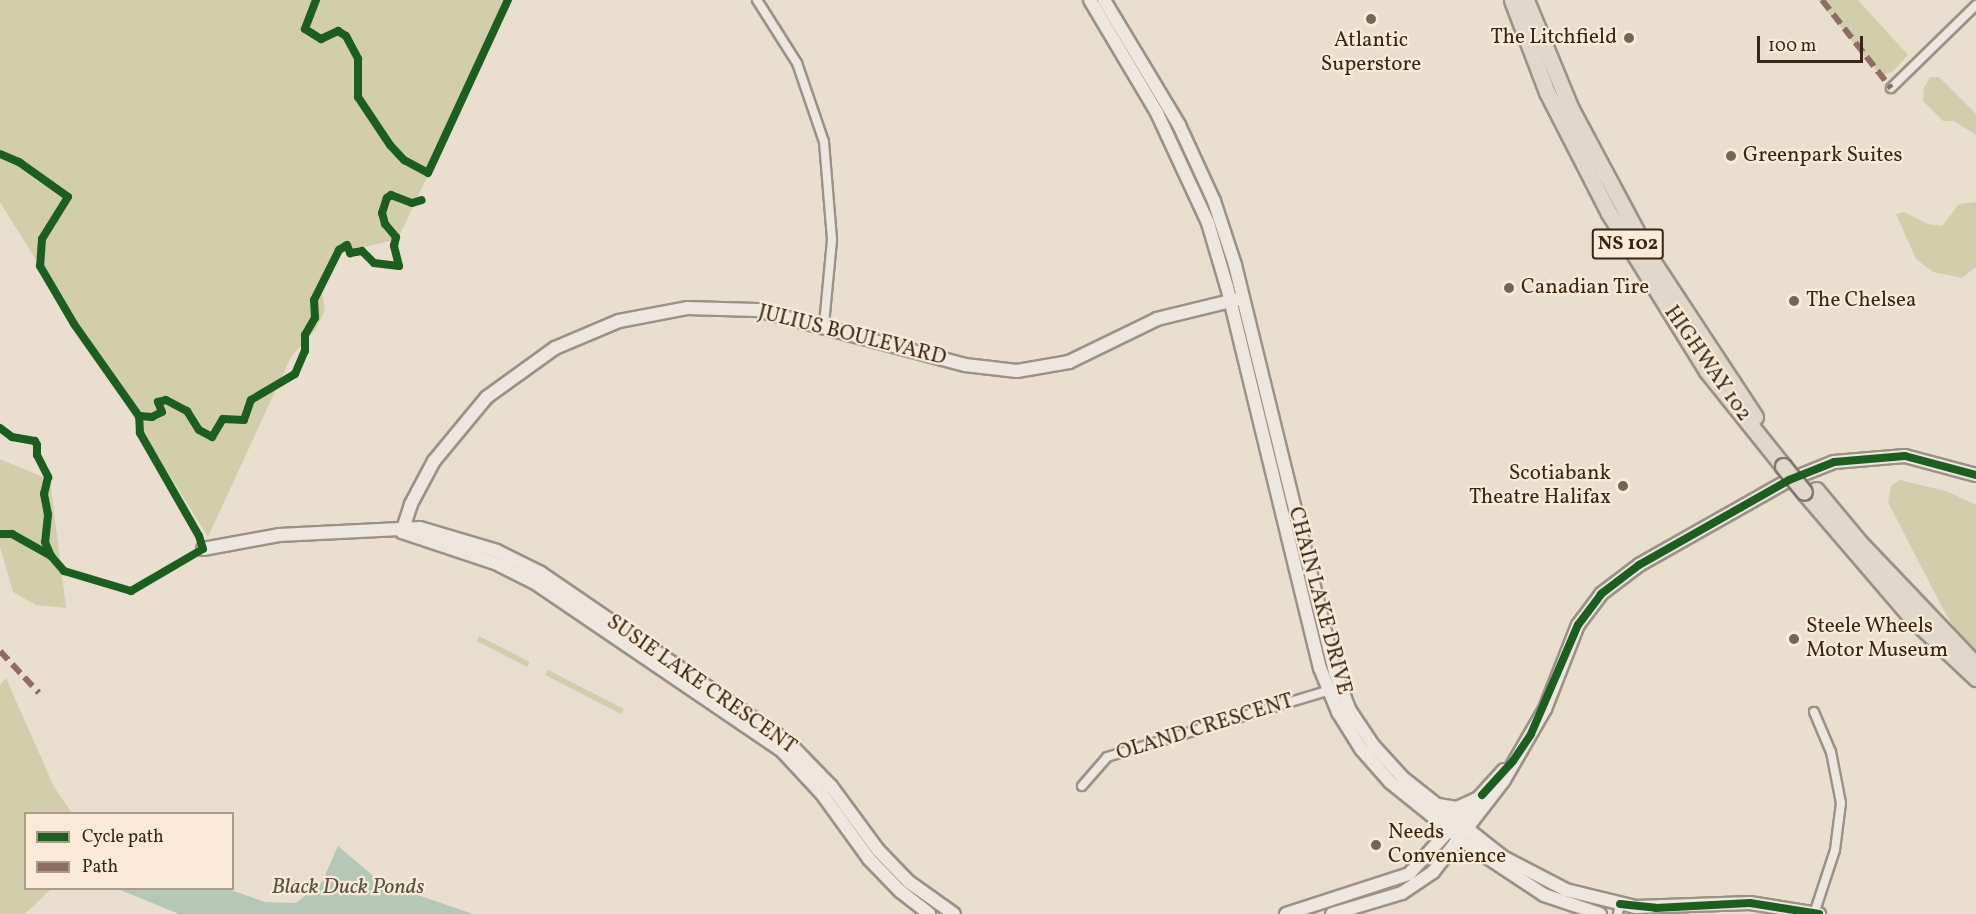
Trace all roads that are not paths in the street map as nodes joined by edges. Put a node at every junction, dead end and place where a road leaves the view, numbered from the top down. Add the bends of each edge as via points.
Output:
1 (757, 0) edge
2 (1090, 0) edge
3 (1104, 0) edge
4 (1510, 0) edge
5 (1527, 3) edge
6 (1976, 5) edge
7 (1891, 88) dead end
8 (1237, 299) junction
9 (824, 326) junction
10 (1787, 463) junction
11 (1976, 475) edge
12 (1809, 490) junction
13 (402, 532) junction
14 (203, 549) dead end
15 (1976, 665) edge
16 (1976, 678) edge
17 (1334, 689) junction
18 (1814, 712) dead end
19 (1513, 761) junction
20 (1082, 786) dead end
21 (1482, 795) junction
22 (1438, 805) junction
23 (1459, 830) junction
24 (1619, 909) edge
25 (929, 914) edge
26 (954, 914) edge
27 (1287, 914) edge
28 (1332, 914) edge
29 (1600, 914) edge
30 (1816, 914) edge

1 - 9 street via 797,63 824,142 832,240
2 - 8 street, CHAIN LAKE DRIVE via 1158,113 1195,188
3 - 8 street, CHAIN LAKE DRIVE via 1195,155 1221,222
4 - 10 highway, HIGHWAY 102 / NS 102 via 1547,92 1643,271 1707,371
5 - 10 highway, HIGHWAY 102 / NS 102 via 1571,109 1651,260
6 - 7 street
8 - 9 street, JULIUS BOULEVARD via 1171,314 1079,359 1028,370 976,368
8 - 17 street, CHAIN LAKE DRIVE
9 - 13 street, JULIUS BOULEVARD via 750,309 687,308 619,321 567,341 508,378 468,417 427,473
10 - 12 highway, HIGHWAY 102 / NS 102
11 - 19 street via 1905,456 1834,462 1782,484 1639,565 1601,594 1578,625 1545,709
12 - 15 highway, HIGHWAY 102 / NS 102
12 - 16 highway, HIGHWAY 102 / NS 102 via 1912,618
13 - 14 street, SUSIE LAKE CRESCENT via 279,535
13 - 25 street, SUSIE LAKE CRESCENT via 495,563 535,583 781,750 822,794 869,858
13 - 26 street, SUSIE LAKE CRESCENT via 420,528 454,535 541,573 779,736 831,786 878,850 909,882
17 - 20 street, OLAND CRESCENT via 1107,757
17 - 22 street, CHAIN LAKE DRIVE via 1383,757
17 - 23 street, CHAIN LAKE DRIVE via 1352,737 1372,764
18 - 30 street via 1831,752 1841,803 1835,850
19 - 21 street
19 - 23 street
21 - 22 street via 1457,808
21 - 23 street
22 - 23 street, CHAIN LAKE DRIVE
23 - 24 street, CHAIN LAKE DRIVE via 1536,876
23 - 27 street via 1402,879
23 - 28 street via 1433,872 1416,885
23 - 29 street, CHAIN LAKE DRIVE via 1528,887
24 - 30 street, CHAIN LAKE DRIVE via 1750,903

